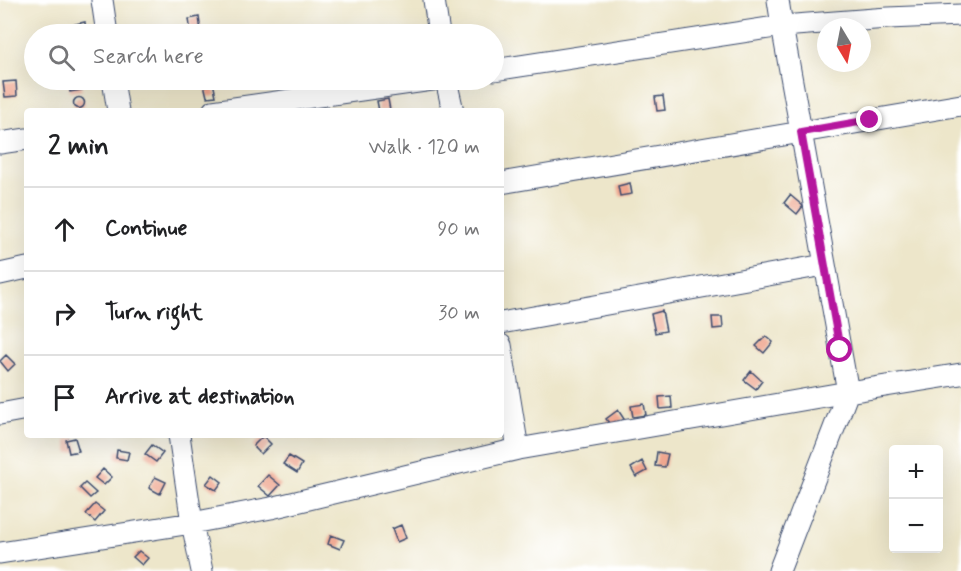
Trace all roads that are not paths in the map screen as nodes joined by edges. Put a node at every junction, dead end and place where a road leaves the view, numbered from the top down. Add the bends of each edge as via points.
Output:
1 (102, 0) edge
2 (434, 0) edge
3 (778, 0) edge
4 (961, 15) edge
5 (106, 24) edge
6 (438, 24) edge
7 (782, 26) junction
8 (504, 68) edge
9 (115, 90) edge
10 (361, 90) edge
11 (448, 90) edge
12 (961, 105) edge
13 (118, 108) edge
14 (234, 108) edge
15 (452, 108) edge
16 (801, 132) junction
17 (24, 139) edge
18 (0, 143) edge
19 (504, 182) edge
20 (824, 265) junction
21 (24, 269) edge
22 (0, 274) edge
23 (504, 322) edge
24 (504, 363) edge
25 (961, 374) edge
26 (848, 392) junction
27 (24, 410) edge
28 (0, 414) edge
29 (179, 438) edge
30 (518, 449) junction
31 (192, 523) junction
32 (0, 553) edge
33 (202, 571) edge
34 (779, 571) edge

1 - 5 street
2 - 6 street
3 - 7 street
4 - 7 street
7 - 8 street
7 - 16 street
9 - 13 street
10 - 14 street
11 - 15 street
12 - 16 street
16 - 19 street
16 - 20 street
17 - 18 street
20 - 23 street
20 - 26 street
21 - 22 street
24 - 30 street
25 - 26 street
26 - 30 street
26 - 34 street
27 - 28 street
29 - 31 street
30 - 31 street
31 - 32 street
31 - 33 street

